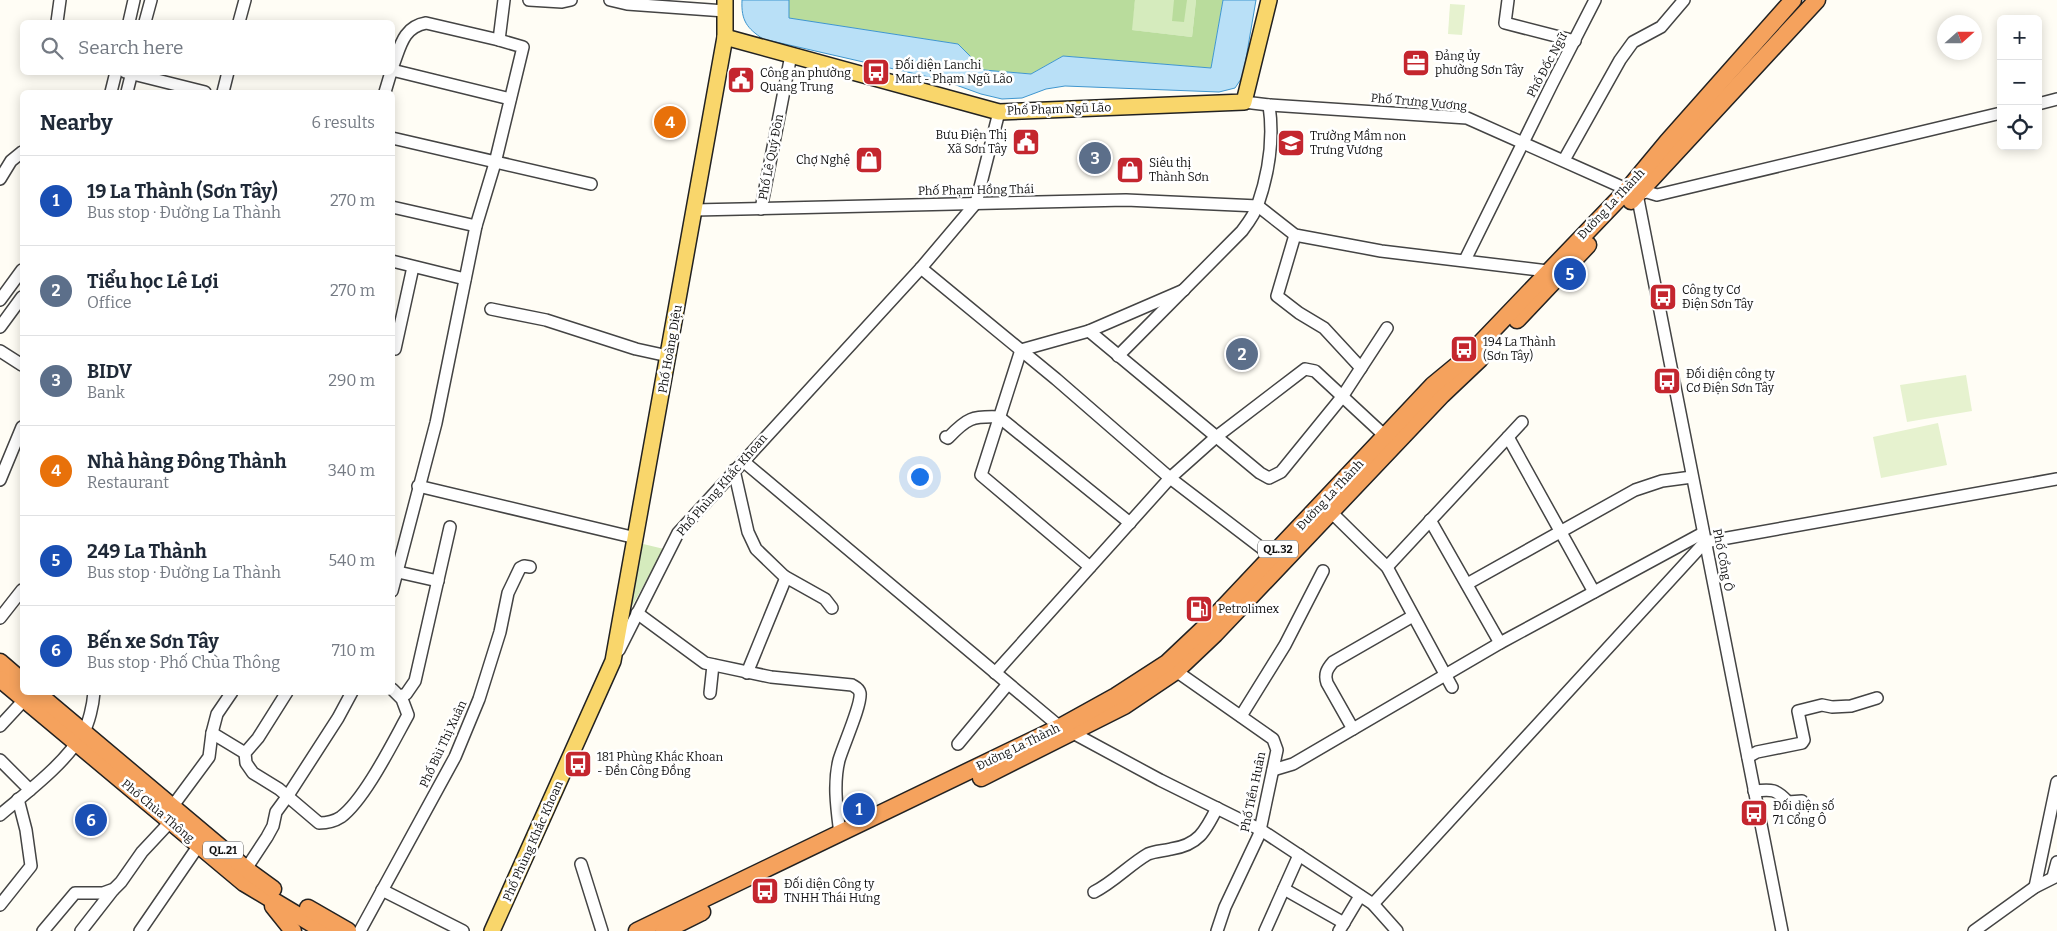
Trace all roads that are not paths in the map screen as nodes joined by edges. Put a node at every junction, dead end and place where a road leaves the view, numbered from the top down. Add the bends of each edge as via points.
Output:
1 (60, 0) edge
2 (134, 0) edge
3 (151, 0) edge
4 (245, 0) edge
5 (504, 0) edge
6 (529, 0) edge
7 (571, 0) edge
8 (610, 0) edge
9 (1269, 0) edge
10 (1508, 0) edge
11 (1595, 0) edge
12 (1684, 0) edge
13 (1793, 0) edge
14 (1817, 0) edge
15 (725, 5) edge
16 (57, 20) edge
17 (129, 20) edge
18 (146, 20) edge
19 (240, 20) edge
20 (725, 37) junction
21 (499, 40) junction
22 (1575, 41) junction
23 (792, 55) junction
24 (395, 62) edge
25 (395, 71) edge
26 (115, 75) edge
27 (130, 75) edge
28 (138, 75) edge
29 (227, 75) edge
30 (391, 75) edge
31 (112, 90) edge
32 (127, 90) edge
33 (197, 90) edge
34 (224, 90) edge
35 (387, 90) edge
36 (510, 99) junction
37 (2057, 99) edge
38 (1244, 102) junction
39 (2042, 103) edge
40 (1269, 105) junction
41 (999, 112) junction
42 (1997, 113) edge
43 (395, 139) edge
44 (1522, 142) junction
45 (20, 154) edge
46 (1564, 160) junction
47 (495, 163) junction
48 (0, 179) edge
49 (591, 184) dead end
50 (1632, 192) junction
51 (976, 203) junction
52 (1258, 206) junction
53 (395, 208) edge
54 (761, 209) junction
55 (694, 210) junction
56 (476, 226) junction
57 (1295, 235) junction
58 (1465, 260) junction
59 (395, 263) edge
60 (413, 267) junction
61 (922, 268) junction
62 (1548, 271) junction
63 (20, 273) edge
64 (465, 278) junction
65 (1184, 290) junction
66 (0, 300) edge
67 (20, 300) edge
68 (491, 309) dead end
69 (0, 327) edge
70 (1387, 328) dead end
71 (1089, 331) junction
72 (395, 349) dead end
73 (1021, 350) junction
74 (0, 351) edge
75 (668, 356) junction
76 (1118, 356) junction
77 (20, 365) edge
78 (1361, 368) junction
79 (1343, 395) junction
80 (999, 417) junction
81 (1522, 422) dead end
82 (20, 432) edge
83 (1385, 436) junction
84 (946, 437) dead end
85 (1216, 437) junction
86 (1508, 437) junction
87 (743, 460) junction
88 (734, 470) junction
89 (1692, 477) junction
90 (1170, 478) junction
91 (2057, 478) edge
92 (0, 480) edge
93 (418, 486) junction
94 (1331, 512) junction
95 (1430, 520) junction
96 (1130, 523) junction
97 (450, 527) dead end
98 (1561, 531) junction
99 (636, 538) junction
100 (1704, 538) junction
101 (1272, 556) junction
102 (530, 567) dead end
103 (1090, 567) junction
104 (1387, 567) junction
105 (1323, 571) dead end
106 (398, 572) junction
107 (784, 576) junction
108 (438, 580) junction
109 (395, 582) edge
110 (1467, 584) junction
111 (1594, 592) junction
112 (20, 593) edge
113 (832, 608) dead end
114 (1414, 616) junction
115 (0, 618) edge
116 (629, 621) junction
117 (1500, 643) junction
118 (613, 661) joint
119 (0, 662) edge
120 (713, 665) junction
121 (1176, 671) junction
122 (747, 672) junction
123 (995, 673) junction
124 (1446, 675) junction
125 (0, 678) edge
126 (20, 679) edge
127 (1008, 684) junction
128 (1452, 687) dead end
129 (20, 690) edge
130 (396, 692) edge
131 (710, 693) dead end
132 (93, 695) edge
133 (230, 695) edge
134 (285, 695) edge
135 (350, 695) edge
136 (31, 696) edge
137 (1877, 698) dead end
138 (1241, 716) junction
139 (0, 726) edge
140 (1353, 729) junction
141 (1066, 730) junction
142 (212, 733) junction
143 (80, 737) junction
144 (958, 744) dead end
145 (245, 753) junction
146 (1748, 757) junction
147 (0, 760) edge
148 (1273, 770) junction
149 (2057, 782) edge
150 (30, 790) junction
151 (1754, 791) junction
152 (287, 797) junction
153 (18, 799) junction
154 (1802, 801) dead end
155 (1217, 808) junction
156 (172, 814) junction
157 (0, 815) edge
158 (1261, 830) junction
159 (840, 834) junction
160 (199, 845) junction
161 (1299, 855) junction
162 (2057, 862) edge
163 (581, 864) dead end
164 (245, 876) junction
165 (2055, 877) edge
166 (2035, 887) junction
167 (114, 889) junction
168 (275, 890) junction
169 (382, 890) junction
170 (1284, 890) junction
171 (1094, 892) dead end
172 (1360, 896) junction
173 (1373, 904) junction
174 (0, 905) edge
175 (295, 913) junction
176 (1341, 927) edge
177 (1267, 930) edge
178 (43, 931) edge
179 (81, 931) edge
180 (140, 931) edge
181 (293, 931) edge
182 (307, 931) edge
183 (324, 931) edge
184 (348, 931) edge
185 (360, 931) edge
186 (463, 931) edge
187 (492, 931) edge
188 (602, 931) edge
189 (637, 931) edge
190 (664, 931) edge
191 (1217, 931) edge
192 (1397, 931) edge
193 (1782, 931) edge
194 (1974, 931) edge

1 - 16 street
2 - 17 street
3 - 18 street
4 - 19 street
5 - 21 street
6 - 7 street
8 - 15 street via 628,4
9 - 38 main road
10 - 22 street via 1505,22
11 - 22 street, Phố Đốc Ngữ
12 - 46 street via 1661,27 1633,42
13 - 50 highway, Đường La Thành / QL.32 via 1667,142
14 - 50 highway, Đường La Thành / QL.32
15 - 20 main road, Phố Hoàng Diệu
20 - 23 main road
20 - 55 main road, Phố Hoàng Diệu
21 - 24 street via 426,23 416,25 407,31
21 - 36 street via 523,47
22 - 44 street, Phố Đốc Ngữ
23 - 41 main road, Phố Phạm Ngũ Lão
23 - 54 street, Phố Lê Quý Đôn
25 - 36 street
26 - 31 street
27 - 32 street
28 - 33 street
29 - 34 street
30 - 35 street
36 - 47 street
37 - 39 street
38 - 40 street, Phố Trưng Vương
38 - 41 main road, Phố Phạm Ngũ Lão
40 - 44 street, Phố Trưng Vương via 1467,118
40 - 52 street via 1271,155
41 - 51 street, Phố Phùng Khắc Khoan
42 - 50 street via 1657,195
43 - 47 street
44 - 46 street, Phố Trưng Vương
44 - 58 street, Phố Đốc Ngữ
45 - 48 street via 11,161
46 - 50 street, Phố Trưng Vương
47 - 49 street
47 - 56 street
50 - 62 highway, Đường La Thành / QL.32
50 - 89 street, Phố Cổng Ô
50 - 94 highway, Đường La Thành / QL.32
51 - 52 street, Phố Phạm Hồng Thái via 1126,200
51 - 54 street, Phố Phạm Hồng Thái
51 - 61 street, Phố Phùng Khắc Khoan
52 - 57 street
52 - 65 street via 1242,231
53 - 56 street
54 - 55 street, Phố Phạm Hồng Thái
55 - 75 main road, Phố Hoàng Diệu
56 - 64 street
57 - 58 street via 1381,251
57 - 78 street via 1277,296 1324,328
58 - 62 street
59 - 60 street
60 - 64 street
60 - 72 street
61 - 73 street
61 - 87 street, Phố Phùng Khắc Khoan
62 - 83 highway, Đường La Thành / QL.32 via 1467,357 1433,385
63 - 66 street
64 - 93 street via 436,423
65 - 71 street
65 - 76 street
67 - 69 street
68 - 75 street via 546,320
70 - 78 street
71 - 73 street
71 - 76 street
73 - 80 street
73 - 90 street
74 - 77 street
75 - 99 main road, Phố Hoàng Diệu
76 - 85 street
78 - 79 street
79 - 83 street
79 - 85 street via 1315,371 1305,369
79 - 85 street via 1281,472 1269,478
80 - 84 street via 978,416
80 - 96 street
80 - 103 street via 981,475
81 - 86 street
82 - 92 street
83 - 101 highway, Đường La Thành / QL.32
85 - 90 street
86 - 95 street
86 - 98 street
87 - 88 street, Phố Phùng Khắc Khoan
87 - 123 street
88 - 107 street via 748,532 756,549
88 - 116 street, Phố Phùng Khắc Khoan via 678,533
89 - 98 street via 1662,481 1635,490
89 - 100 street, Phố Cổng Ô
90 - 96 street
90 - 101 street
91 - 100 street
93 - 99 street
93 - 106 street
94 - 104 street
94 - 121 highway, Đường La Thành / QL.32
95 - 104 street
95 - 110 street
96 - 103 street
97 - 108 street
98 - 110 street
98 - 111 street
99 - 116 main road, Phố Hoàng Diệu
100 - 111 street
100 - 146 street, Phố Cổng Ô
100 - 173 street
101 - 141 highway, Đường La Thành / QL.32 via 1167,663
102 - 169 street, Phố Bùi Thị Xuân via 524,566 517,571 508,593 500,632 479,699 455,757
103 - 123 street
104 - 114 street
105 - 138 street via 1285,645
106 - 108 street
106 - 109 street
107 - 113 street via 825,599
107 - 122 street
108 - 130 street via 415,681 406,694
110 - 117 street
111 - 117 street
112 - 115 street
114 - 124 street
114 - 140 street via 1333,662 1328,668 1327,683
116 - 118 main road, Phố Hoàng Diệu
116 - 120 street
117 - 124 street
118 - 187 main road, Phố Phùng Khắc Khoan
119 - 126 highway
120 - 122 street
120 - 131 street
121 - 138 street, Phố Tiền Huân
121 - 141 highway, Đường La Thành / QL.32 via 1124,706
122 - 159 street via 852,685 860,693 839,762 836,794
123 - 127 street
124 - 128 street
124 - 140 street
125 - 129 highway, Phố Chùa Thông / QL.21
127 - 141 street
127 - 144 street
130 - 152 street via 408,716 354,804 341,817 319,824
132 - 143 street
133 - 142 street via 217,714
134 - 145 street
135 - 152 street
136 - 139 street
136 - 143 highway, Phố Chùa Thông / QL.21
137 - 146 street via 1852,706 1822,705 1798,711 1804,740
138 - 148 street, Phố Tiền Huân via 1276,744
140 - 148 street via 1293,764
141 - 155 street
141 - 159 highway, Đường La Thành / QL.32
141 - 190 highway, Đường La Thành / QL.32
142 - 145 street
142 - 156 street via 208,757
143 - 150 street
143 - 156 highway, Phố Chùa Thông / QL.21
145 - 152 street via 246,763 254,773
146 - 151 street, Phố Cổng Ô
147 - 150 street
148 - 158 street, Phố Tiền Huân
149 - 166 street
150 - 153 street
151 - 154 street via 1770,790 1788,802
151 - 193 street, Phố Cổng Ô
152 - 164 street via 276,812 273,826
153 - 157 street
153 - 174 street via 31,866
155 - 158 street
155 - 171 street via 1206,830 1195,841 1185,847 1151,853
156 - 160 highway, Phố Chùa Thông / QL.21
156 - 164 highway, Phố Chùa Thông / QL.21
156 - 167 street
158 - 161 street
158 - 191 street, Phố Tiền Huân
159 - 189 highway, Đường La Thành / QL.32
160 - 164 highway, Phố Chùa Thông / QL.21
160 - 180 street
161 - 170 street
161 - 172 street
162 - 165 street
163 - 188 street
164 - 168 highway, Phố Chùa Thông / QL.21
164 - 175 highway, Phố Chùa Thông / QL.21
164 - 181 highway
165 - 166 street
166 - 194 street
167 - 178 street via 104,893 75,893
167 - 179 street
168 - 175 highway
168 - 184 highway, Phố Chùa Thông / QL.21
169 - 185 street, Phố Bùi Thị Xuân
169 - 186 street
170 - 176 street
170 - 177 street
172 - 173 street
172 - 176 street
173 - 192 street
175 - 182 highway
175 - 183 highway, Phố Chùa Thông / QL.21

